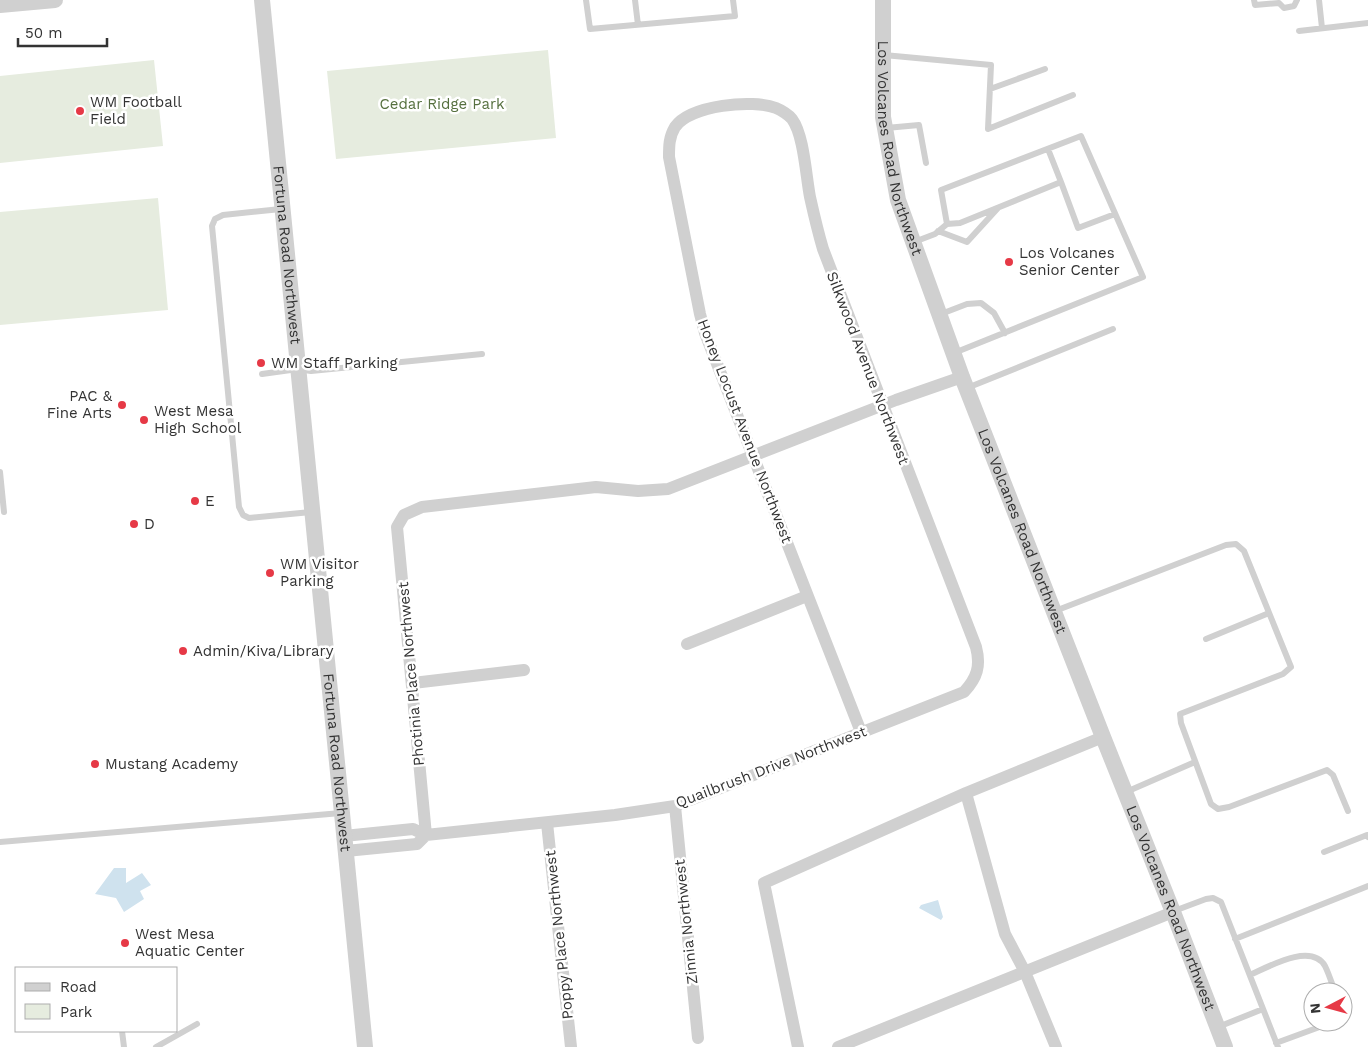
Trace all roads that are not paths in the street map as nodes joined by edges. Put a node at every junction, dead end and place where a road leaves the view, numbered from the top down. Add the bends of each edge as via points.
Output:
1 (56, 0) edge
2 (262, 0) edge
3 (586, 0) edge
4 (635, 0) edge
5 (733, 0) edge
6 (883, 0) edge
7 (1254, 0) edge
8 (1297, 0) edge
9 (1319, 0) edge
10 (1280, 2) edge
11 (0, 5) edge
12 (1368, 23) edge
13 (638, 25) junction
14 (1322, 28) junction
15 (1298, 31) dead end
16 (882, 54) junction
17 (1045, 69) dead end
18 (990, 89) junction
19 (1073, 95) dead end
20 (735, 106) joint
21 (885, 128) junction
22 (1048, 149) junction
23 (926, 163) dead end
24 (1061, 182) junction
25 (999, 207) junction
26 (282, 208) junction
27 (1115, 214) junction
28 (947, 224) junction
29 (938, 231) junction
30 (912, 243) junction
31 (939, 315) junction
32 (1113, 329) dead end
33 (1004, 333) junction
34 (482, 354) dead end
35 (953, 354) junction
36 (298, 369) junction
37 (262, 374) dead end
38 (964, 383) junction
39 (882, 405) junction
40 (753, 456) junction
41 (0, 472) edge
42 (4, 512) dead end
43 (312, 512) junction
44 (807, 596) junction
45 (1053, 612) junction
46 (1269, 613) junction
47 (1206, 639) dead end
48 (687, 644) dead end
49 (978, 669) joint
50 (524, 670) dead end
51 (413, 683) junction
52 (861, 732) junction
53 (1102, 737) junction
54 (1196, 762) junction
55 (1125, 792) junction
56 (966, 793) junction
57 (675, 806) junction
58 (1348, 811) dead end
59 (342, 813) junction
60 (547, 823) junction
61 (426, 835) junction
62 (1368, 837) edge
63 (0, 842) edge
64 (345, 844) junction
65 (1324, 852) dead end
66 (1368, 886) edge
67 (1173, 912) junction
68 (1235, 939) junction
69 (1025, 972) junction
70 (1250, 975) junction
71 (1331, 982) edge
72 (1263, 1009) junction
73 (197, 1024) dead end
74 (1217, 1028) junction
75 (122, 1032) edge
76 (1308, 1032) edge
77 (698, 1038) dead end
78 (1277, 1045) edge
79 (124, 1047) edge
80 (156, 1047) edge
81 (365, 1047) edge
82 (571, 1047) edge
83 (798, 1047) edge
84 (838, 1047) edge
85 (1056, 1047) edge
86 (1225, 1047) edge

1 - 11 street
2 - 26 street, Fortuna Road Northwest
3 - 13 lane via 590,29
4 - 13 lane
5 - 13 lane via 735,16
6 - 16 street, Los Volcanes Road Northwest
7 - 10 lane via 1255,6
8 - 10 lane via 1294,6 1284,8
9 - 14 lane
12 - 14 lane
14 - 15 lane
16 - 18 lane via 991,65
16 - 21 street, Los Volcanes Road Northwest
17 - 18 lane
18 - 19 lane via 988,130
20 - 39 street, Silkwood Avenue Northwest via 759,104 777,108 792,119 800,134 822,249
20 - 40 street, Honey Locust Avenue Northwest via 706,109 689,115 676,126 670,139 669,157 705,333
21 - 23 lane via 920,125
21 - 30 street, Los Volcanes Road Northwest via 898,200
22 - 24 lane
22 - 27 lane via 1081,136
22 - 28 lane via 941,190
24 - 25 lane
24 - 27 lane via 1078,228
25 - 28 lane via 960,223
25 - 29 lane via 967,242
26 - 36 street, Fortuna Road Northwest
26 - 43 lane via 223,216 212,226 238,498 242,515 249,518
27 - 33 lane via 1142,277
28 - 29 lane
29 - 30 lane
30 - 31 street, Los Volcanes Road Northwest
31 - 33 lane via 967,304 981,303 994,313
31 - 35 street, Los Volcanes Road Northwest
32 - 38 lane
33 - 35 lane
34 - 36 lane via 311,371
35 - 38 street, Los Volcanes Road Northwest
36 - 37 lane
36 - 43 street, Fortuna Road Northwest
38 - 39 street
38 - 45 street, Los Volcanes Road Northwest
39 - 40 street
39 - 49 street, Silkwood Avenue Northwest via 976,646
40 - 44 street, Honey Locust Avenue Northwest
40 - 51 street, Photinia Place Northwest via 668,489 596,488 422,506 404,515 397,527
41 - 42 lane
43 - 59 street, Fortuna Road Northwest
44 - 48 street
44 - 52 street, Honey Locust Avenue Northwest
45 - 46 lane via 1226,545 1236,544 1244,551
45 - 53 street, Los Volcanes Road Northwest
46 - 47 lane
46 - 54 lane via 1291,668 1180,714
49 - 52 street, Quailbrush Drive Northwest via 964,692
50 - 51 street
51 - 61 street, Photinia Place Northwest
52 - 57 street, Quailbrush Drive Northwest
53 - 55 street, Los Volcanes Road Northwest
53 - 56 street
54 - 55 lane
54 - 58 lane via 1211,804 1218,809 1328,770
55 - 67 street, Los Volcanes Road Northwest
56 - 69 street via 1005,934
56 - 83 street via 764,883
57 - 60 street, Quailbrush Drive Northwest
57 - 77 street, Zinnia Northwest
59 - 63 lane
59 - 64 street, Fortuna Road Northwest
60 - 61 street, Quailbrush Drive Northwest
60 - 82 street, Poppy Place Northwest
61 - 64 street, Quailbrush Drive Northwest via 413,829
62 - 65 lane
64 - 81 street, Fortuna Road Northwest
66 - 68 lane
67 - 68 lane via 1213,898 1221,902
67 - 69 street
67 - 74 street, Los Volcanes Road Northwest
68 - 70 lane
69 - 84 street
69 - 85 street
70 - 71 lane via 1295,956 1312,956 1324,964
70 - 72 lane
72 - 74 lane
72 - 78 lane
73 - 80 lane
74 - 86 street, Los Volcanes Road Northwest
75 - 79 lane
76 - 78 lane

